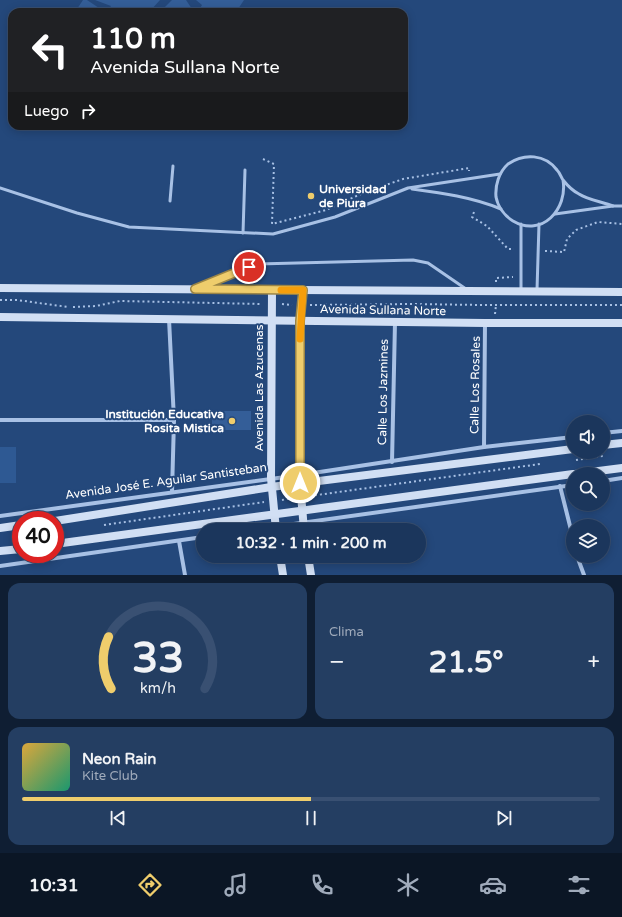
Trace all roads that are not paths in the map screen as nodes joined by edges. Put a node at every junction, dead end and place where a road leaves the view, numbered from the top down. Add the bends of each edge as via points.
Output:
1 (173, 166) dead end
2 (245, 170) dead end
3 (500, 174) junction
4 (563, 180) junction
5 (0, 188) edge
6 (408, 188) junction
7 (170, 201) dead end
8 (613, 206) junction
9 (622, 206) edge
10 (501, 209) junction
11 (556, 214) junction
12 (521, 224) junction
13 (539, 224) junction
14 (242, 233) junction
15 (0, 288) edge
16 (195, 289) junction
17 (272, 290) junction
18 (303, 290) junction
19 (469, 291) junction
20 (521, 291) junction
21 (537, 291) junction
22 (622, 292) edge
23 (0, 317) edge
24 (169, 319) junction
25 (271, 321) junction
26 (300, 321) junction
27 (395, 322) junction
28 (622, 323) edge
29 (486, 324) junction
30 (0, 420) edge
31 (174, 420) junction
32 (622, 431) edge
33 (610, 432) edge
34 (566, 438) edge
35 (622, 442) edge
36 (610, 444) edge
37 (484, 446) junction
38 (566, 450) edge
39 (392, 462) junction
40 (622, 468) edge
41 (610, 470) edge
42 (566, 475) edge
43 (622, 478) edge
44 (300, 479) junction
45 (610, 480) edge
46 (271, 483) junction
47 (560, 486) junction
48 (566, 486) edge
49 (172, 492) junction
50 (301, 511) junction
51 (274, 514) junction
52 (0, 516) edge
53 (64, 519) edge
54 (568, 519) edge
55 (275, 523) edge
56 (303, 523) edge
57 (329, 523) edge
58 (12, 526) edge
59 (0, 528) edge
60 (196, 538) edge
61 (179, 540) junction
62 (64, 543) edge
63 (12, 550) edge
64 (0, 552) edge
65 (281, 563) edge
66 (309, 563) edge
67 (580, 563) edge
68 (0, 566) edge
69 (184, 575) edge
70 (283, 575) edge
71 (311, 575) edge
72 (584, 575) edge

1 - 7 lane
2 - 14 lane
3 - 4 lane via 513,161 532,156 551,163
3 - 6 lane
3 - 10 lane via 496,192
4 - 8 lane via 580,195
4 - 11 lane via 564,198
5 - 14 lane via 129,227
6 - 10 lane via 457,195
6 - 14 lane via 300,228 272,234
8 - 9 lane
8 - 11 lane
10 - 12 lane via 509,218
11 - 13 lane
12 - 13 lane
12 - 20 lane
13 - 21 lane
15 - 16 main road, Avenida Sullana Norte
16 - 17 main road, Avenida Sullana Norte
16 - 19 lane via 258,264 413,260 428,263
17 - 18 main road, Avenida Sullana Norte
17 - 25 main road, Avenida Las Azucenas
18 - 19 main road, Avenida Sullana Norte
18 - 26 main road
19 - 20 main road, Avenida Sullana Norte
20 - 21 main road, Avenida Sullana Norte
21 - 22 main road, Avenida Sullana Norte
23 - 24 main road, Avenida Sullana Norte
24 - 25 main road, Avenida Sullana Norte
24 - 31 street
25 - 26 main road, Avenida Sullana Norte
25 - 46 main road, Avenida Las Azucenas
26 - 27 main road, Avenida Sullana Norte
26 - 44 main road
27 - 29 main road, Avenida Sullana Norte
27 - 39 street, Calle Los Jazmines
28 - 29 main road, Avenida Sullana Norte
29 - 37 street, Calle Los Rosales
30 - 31 street
31 - 49 street
32 - 33 street
34 - 37 street, Avenida José E. Aguilar Santisteban
35 - 36 main road
37 - 39 street, Avenida José E. Aguilar Santisteban
38 - 44 main road, Avenida José E. Aguilar Santisteban
39 - 44 street, Avenida José E. Aguilar Santisteban
40 - 41 main road
42 - 50 main road
43 - 45 street
44 - 46 main road, Avenida José E. Aguilar Santisteban
44 - 50 main road
46 - 49 street, Avenida José E. Aguilar Santisteban
46 - 51 main road, Avenida Las Azucenas
46 - 53 main road, Avenida José E. Aguilar Santisteban
47 - 48 street
47 - 54 street
47 - 57 street
49 - 52 street, Avenida José E. Aguilar Santisteban
50 - 51 main road
50 - 56 main road
51 - 55 main road, Avenida Las Azucenas
51 - 62 main road
58 - 59 main road
60 - 61 street
61 - 68 street
61 - 69 street
63 - 64 main road
65 - 70 main road
66 - 71 main road
67 - 72 street

